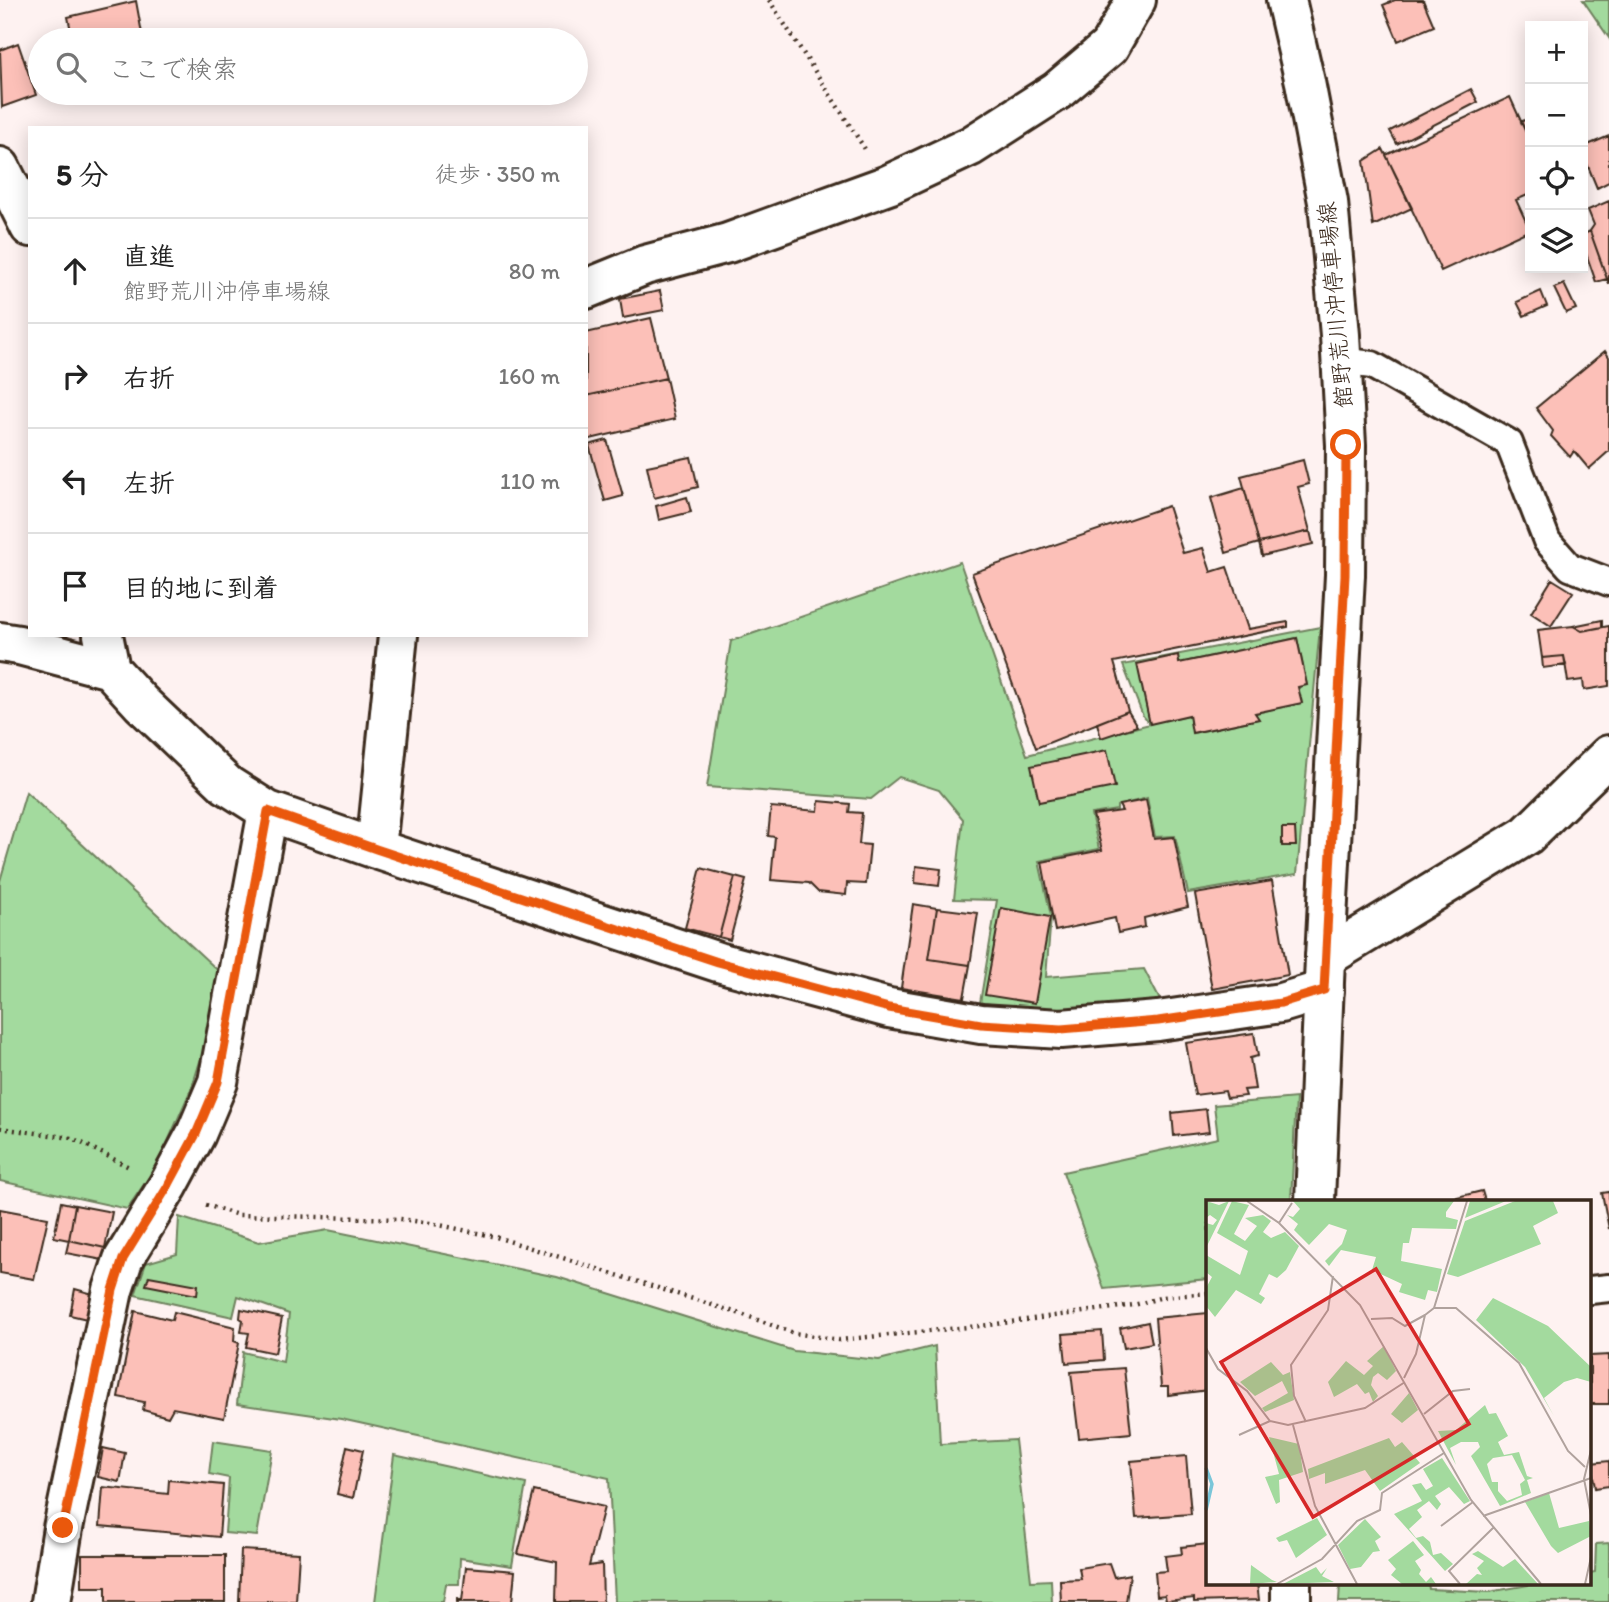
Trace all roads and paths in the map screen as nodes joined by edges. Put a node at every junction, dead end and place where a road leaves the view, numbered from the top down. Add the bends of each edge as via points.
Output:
1 (769, 0) edge
2 (1136, 0) edge
3 (1286, 0) edge
4 (0, 167) edge
5 (888, 185) junction
6 (28, 223) edge
7 (588, 288) edge
8 (1341, 361) junction
9 (1609, 582) edge
10 (398, 637) edge
11 (0, 642) edge
12 (106, 652) edge
13 (1609, 755) edge
14 (268, 811) junction
15 (376, 849) junction
16 (1324, 974) junction
17 (0, 1128) edge
18 (168, 1186) junction
19 (1315, 1200) edge
20 (1206, 1293) edge
21 (1291, 1584) edge
22 (51, 1602) edge
23 (1291, 1602) edge

1 - 5 path
2 - 5 street via 1109,47 1056,91 971,146
3 - 8 street, 館野荒川沖停車場線 via 1328,202
4 - 6 street
5 - 7 street
8 - 9 lane via 1372,365 1508,443 1547,541 1570,567
8 - 16 street, 館野荒川沖停車場線 via 1345,575
10 - 15 street
11 - 12 street
12 - 14 street via 141,703 227,785
13 - 16 street via 1527,835
14 - 15 street
14 - 18 street via 218,1082
15 - 16 street via 718,962 889,1008 981,1024 1061,1029 1158,1021 1281,1003
16 - 19 street, 館野荒川沖停車場線
17 - 18 path via 72,1138
18 - 20 path via 237,1215 400,1219 496,1237 794,1333 839,1340 989,1325
18 - 22 street via 123,1259 113,1290
21 - 23 street

